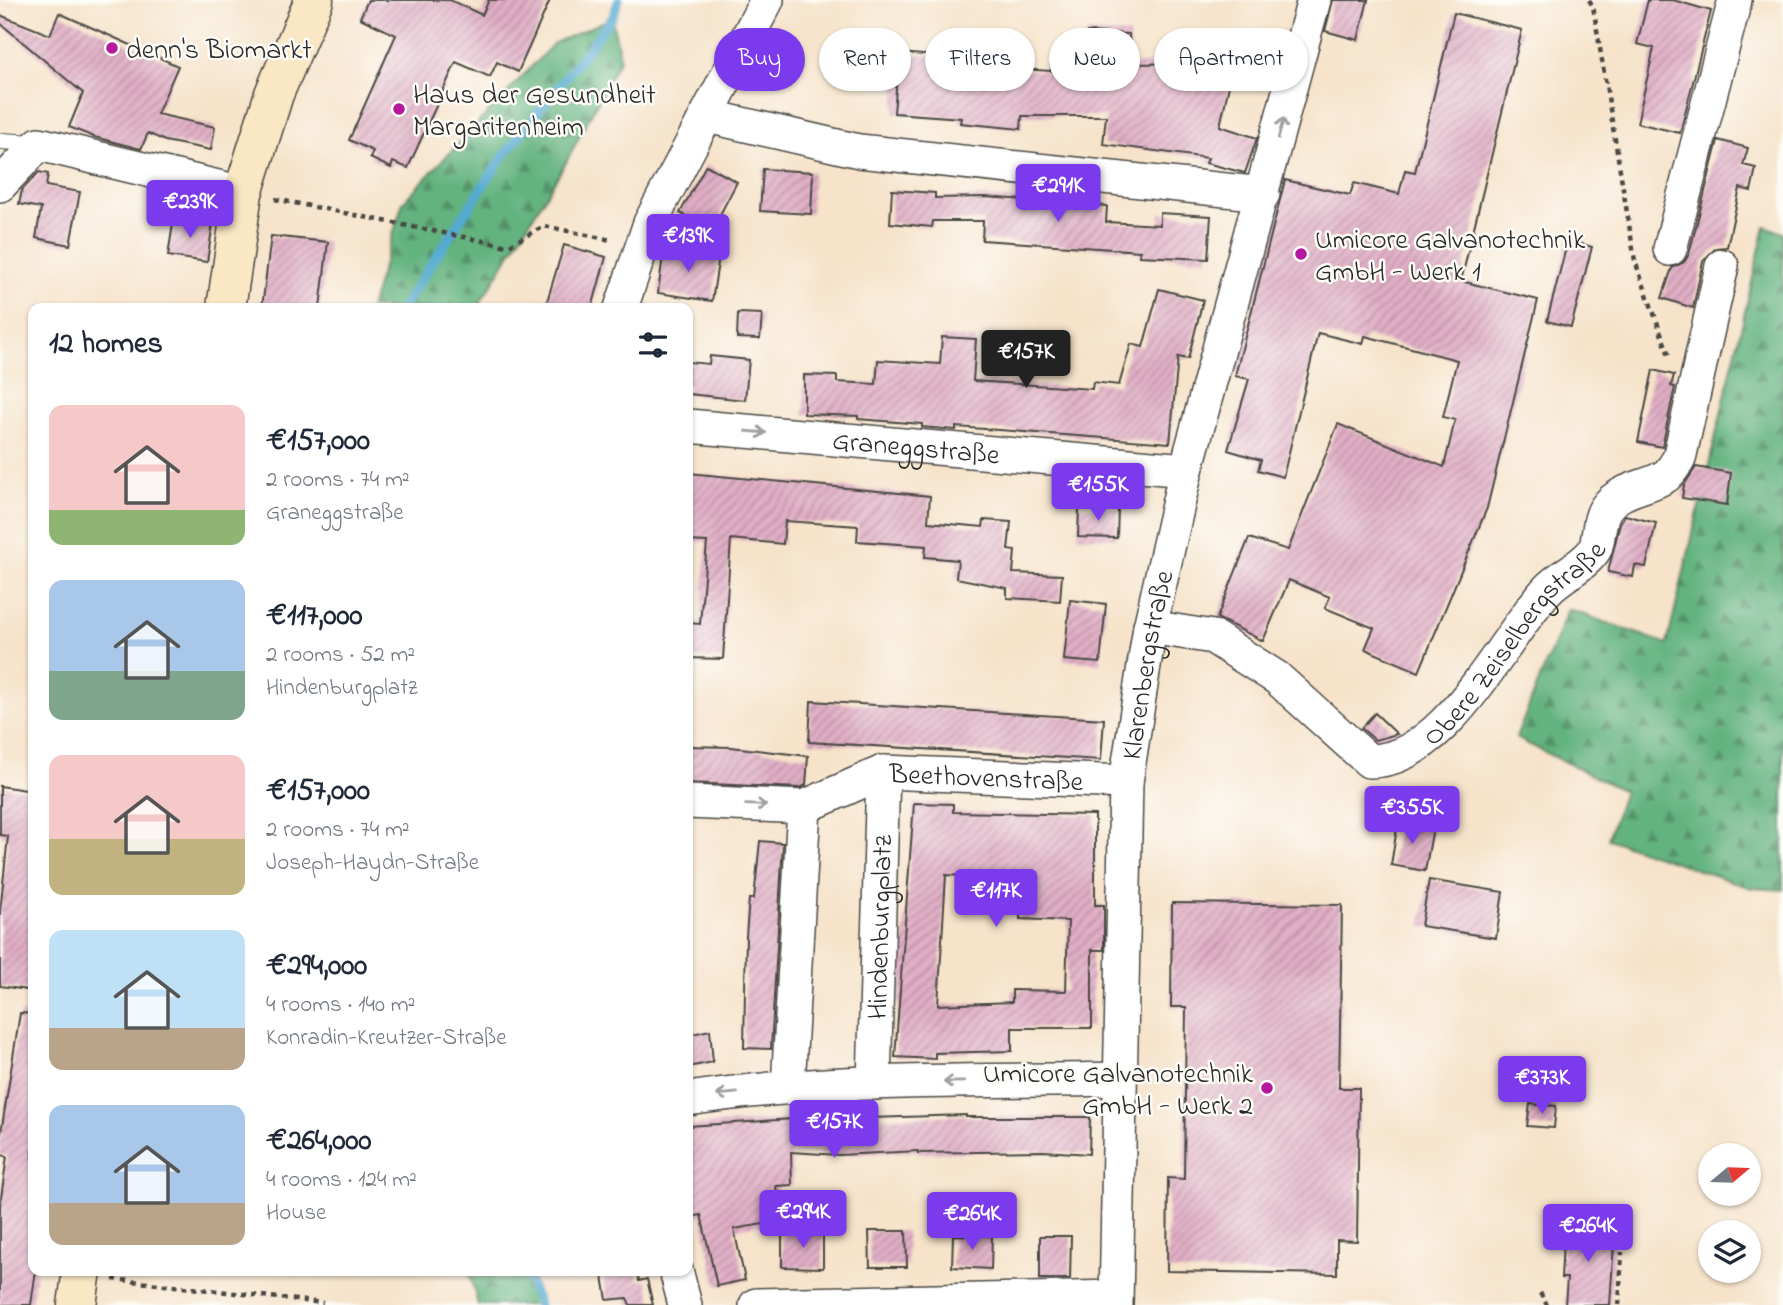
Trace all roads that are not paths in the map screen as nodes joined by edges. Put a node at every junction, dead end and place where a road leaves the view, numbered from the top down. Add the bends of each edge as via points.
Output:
1 (314, 0) edge
2 (767, 0) edge
3 (1314, 0) edge
4 (1735, 0) edge
5 (707, 116) junction
6 (0, 141) edge
7 (39, 144) junction
8 (0, 186) edge
9 (243, 193) junction
10 (1263, 194) junction
11 (1670, 249) dead end
12 (1722, 266) dead end
13 (227, 303) edge
14 (623, 303) edge
15 (693, 426) edge
16 (1186, 470) junction
17 (1150, 627) junction
18 (883, 772) junction
19 (1126, 782) junction
20 (693, 802) edge
21 (804, 807) junction
22 (1120, 1079) junction
23 (874, 1083) junction
24 (788, 1087) junction
25 (693, 1098) edge
26 (678, 1276) edge
27 (1116, 1301) edge
28 (685, 1305) edge
29 (756, 1305) edge

1 - 9 main road via 274,94
2 - 5 street
10 -> 3 street, Klarenbergstraße
4 - 11 street
5 - 10 street via 859,151
5 - 14 street via 640,246
6 - 7 lane
7 - 8 street
7 - 9 street
9 - 13 main road
10 - 16 street, Klarenbergstraße
12 - 17 street, Obere Zeiselbergstraße via 1679,459 1668,475 1617,496 1605,509 1594,550 1548,588 1454,713 1402,754 1369,761 1277,678 1213,638
15 -> 16 street, Graneggstraße
16 - 17 street, Klarenbergstraße
17 - 19 street, Klarenbergstraße
18 - 19 street, Beethovenstraße
18 - 21 street, Beethovenstraße
18 - 23 street, Hindenburgplatz
19 - 22 street, Klarenbergstraße
20 -> 21 street, Beethovenstraße
21 - 24 street
22 -> 23 street
22 - 27 street, Klarenbergstraße
23 - 24 street
24 -> 25 street
26 - 28 street
27 - 29 street

